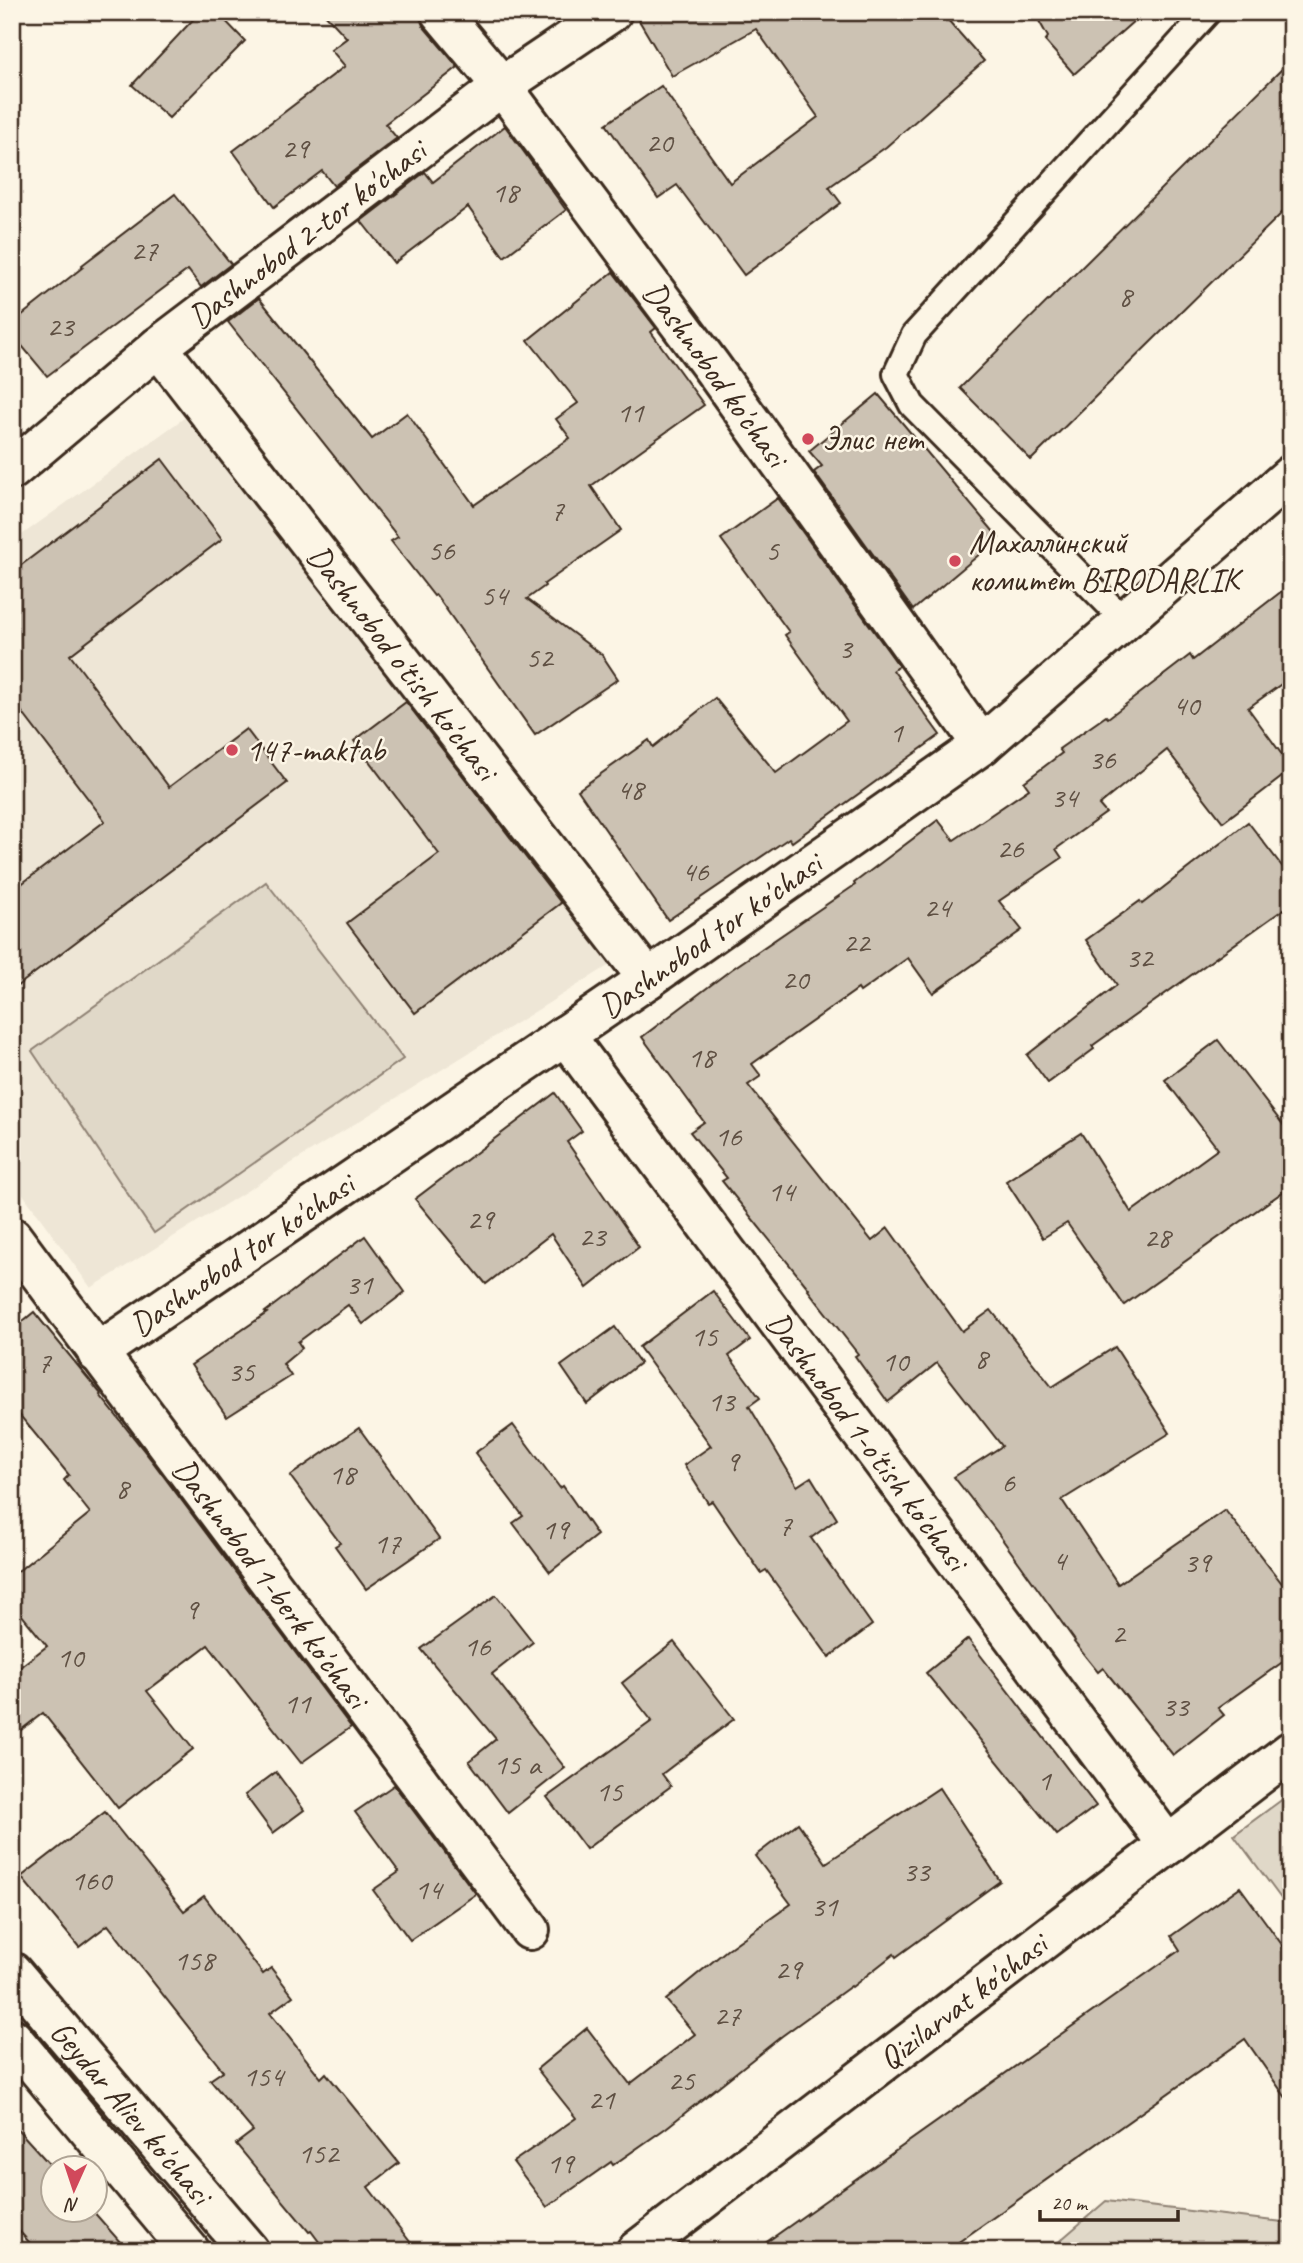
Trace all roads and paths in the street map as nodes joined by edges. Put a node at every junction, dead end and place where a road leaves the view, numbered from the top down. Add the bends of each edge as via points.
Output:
1 (440, 12) edge
2 (612, 12) edge
3 (1208, 12) edge
4 (502, 86) junction
5 (158, 347) junction
6 (12, 470) edge
7 (1290, 479) edge
8 (1124, 620) junction
9 (982, 745) junction
10 (648, 979) junction
11 (565, 1035) junction
12 (12, 1237) edge
13 (97, 1353) junction
14 (1291, 1751) edge
15 (1168, 1845) junction
16 (530, 1930) dead end
17 (12, 1972) edge
18 (12, 2038) edge
19 (190, 2251) edge
20 (249, 2251) edge
21 (636, 2251) edge

1 - 4 street, Dashnobod ko'chasi
2 - 4 street, Dashnobod 2-tor ko'chasi
3 - 8 lane via 914,335 896,374 912,405
4 - 5 street, Dashnobod 2-tor ko'chasi
4 - 9 street, Dashnobod ko'chasi via 711,366
5 - 6 street, Dashnobod 2-tor ko'chasi
5 - 10 street, Dashnobod o'tish ko'chasi
7 - 8 street, Dashnobod tor ko'chasi
8 - 9 street, Dashnobod tor ko'chasi
9 - 10 street, Dashnobod tor ko'chasi
10 - 11 street, Dashnobod tor ko'chasi
11 - 13 street, Dashnobod tor ko'chasi
11 - 15 street, Dashnobod 1-o'tish ko'chasi
12 - 13 street, Dashnobod 1-berk ko'chasi
13 - 16 street, Dashnobod 1-berk ko'chasi
14 - 15 street, Qizilarvat ko'chasi
15 - 21 street, Qizilarvat ko'chasi
17 - 20 street, Geydar Aliev ko'chasi
18 - 19 street, Geydar Aliev ko'chasi

